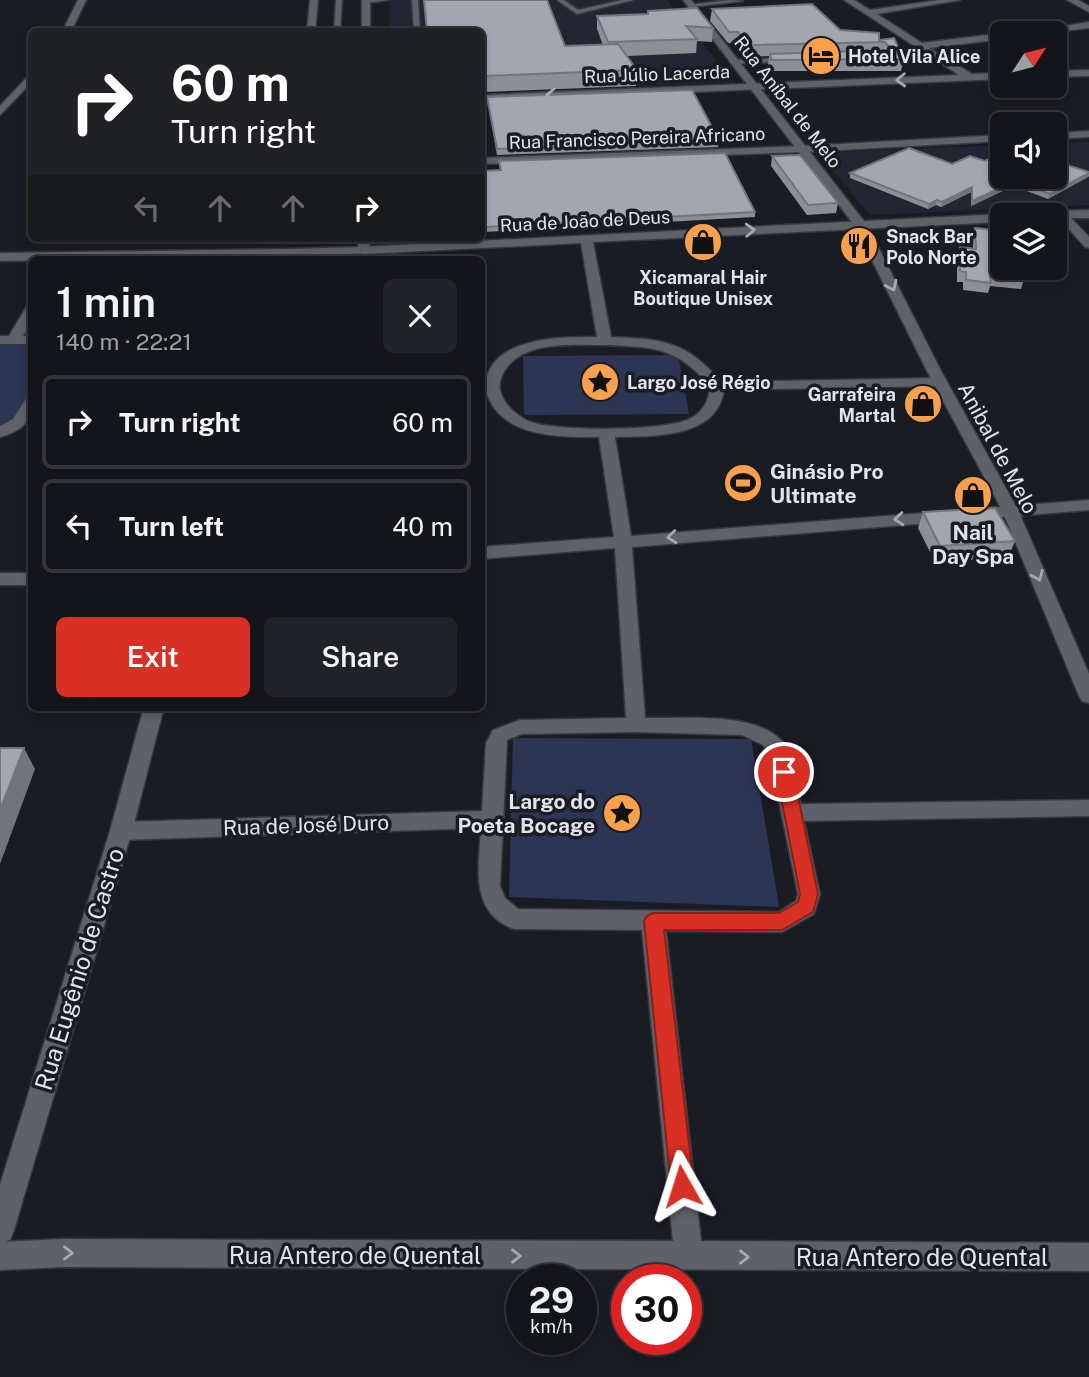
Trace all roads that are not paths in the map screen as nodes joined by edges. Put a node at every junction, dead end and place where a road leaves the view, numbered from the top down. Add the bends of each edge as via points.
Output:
1 (82, 0) edge
2 (314, 0) edge
3 (339, 0) edge
4 (366, 0) edge
5 (386, 0) edge
6 (415, 0) edge
7 (560, 0) edge
8 (630, 0) edge
9 (848, 0) edge
10 (956, 0) edge
11 (1071, 0) edge
12 (740, 1) edge
13 (689, 2) edge
14 (1089, 9) edge
15 (869, 13) junction
16 (1089, 25) edge
17 (68, 28) edge
18 (311, 28) edge
19 (337, 28) edge
20 (366, 28) edge
21 (416, 28) edge
22 (1068, 28) edge
23 (990, 38) edge
24 (922, 46) junction
25 (802, 60) edge
26 (733, 62) junction
27 (1089, 73) edge
28 (1068, 74) edge
29 (990, 76) edge
30 (969, 77) junction
31 (28, 80) edge
32 (752, 86) junction
33 (485, 97) edge
34 (0, 111) edge
35 (1089, 134) edge
36 (1067, 135) edge
37 (990, 139) edge
38 (803, 149) junction
39 (485, 161) edge
40 (1089, 214) edge
41 (1067, 215) edge
42 (990, 219) edge
43 (1067, 223) edge
44 (861, 225) junction
45 (586, 239) junction
46 (485, 241) edge
47 (453, 242) edge
48 (364, 244) edge
49 (1089, 244) edge
50 (287, 256) edge
51 (0, 257) edge
52 (28, 257) edge
53 (28, 314) edge
54 (7, 339) edge
55 (28, 340) edge
56 (605, 341) junction
57 (939, 382) junction
58 (486, 386) edge
59 (717, 386) junction
60 (28, 407) edge
61 (606, 431) junction
62 (0, 432) edge
63 (1089, 505) edge
64 (1010, 510) junction
65 (623, 541) junction
66 (485, 554) edge
67 (0, 579) edge
68 (28, 579) edge
69 (1089, 696) edge
70 (153, 711) edge
71 (636, 725) junction
72 (1089, 808) edge
73 (794, 813) junction
74 (492, 819) junction
75 (121, 831) junction
76 (653, 921) junction
77 (0, 1230) edge
78 (0, 1256) edge
79 (689, 1257) junction
80 (1089, 1257) edge

1 - 17 street
2 - 18 street
3 - 19 lane
4 - 5 lane
4 - 20 street
6 - 21 lane
7 - 8 lane via 577,12
9 - 15 street
10 - 15 street
11 - 14 street
12 - 13 lane
13 - 26 street, Rua Aníbal de Melo
15 - 24 street
16 - 22 street
23 - 24 street
24 - 30 street
25 - 26 lane
26 - 32 street, Rua Aníbal de Melo
27 - 28 street
29 - 30 street, Rua Júlio Lacerda
30 -> 32 street, Rua Júlio Lacerda
31 - 34 street
32 -> 33 street, Rua Júlio Lacerda
32 - 38 street, Rua Aníbal de Melo
35 - 36 street
37 - 38 street, Rua Francisco Pereira Africano
38 - 39 street, Rua Francisco Pereira Africano
38 - 44 street, Rua Aníbal de Melo
40 - 41 street
42 - 44 street, Rua de João de Deus
43 - 49 street
45 -> 44 street, Rua de João de Deus
44 -> 57 street, Anibal de Melo
45 - 46 street, Rua de João de Deus
45 - 56 street
47 - 48 street, Rua de João de Deus
48 - 50 street, Rua de João de Deus
51 - 52 street, Rua de João de Deus
53 - 54 street
54 - 55 street
56 - 58 street via 529,347 507,359
56 - 59 street via 683,351
57 - 59 street
57 - 64 street, Anibal de Melo
58 - 61 street via 500,407 529,426 551,431
59 - 61 street via 714,405 685,427
60 - 62 street via 19,422
61 - 65 street
63 - 64 street
64 -> 65 street
64 -> 69 street, Anibal de Melo
65 - 66 street
65 - 71 street
67 - 68 street
70 - 75 street, Rua Eugênio de Castro
71 - 73 street via 757,732 779,751
71 - 74 street via 520,727 500,735
72 - 73 street
73 - 76 street via 809,894 806,907 796,915 782,922
74 - 75 street, Rua de José Duro
74 - 76 street via 492,900 514,919
75 - 77 street, Rua Eugênio de Castro
76 - 79 street
78 -> 79 street, Rua Antero de Quental
79 -> 80 street, Rua Antero de Quental

